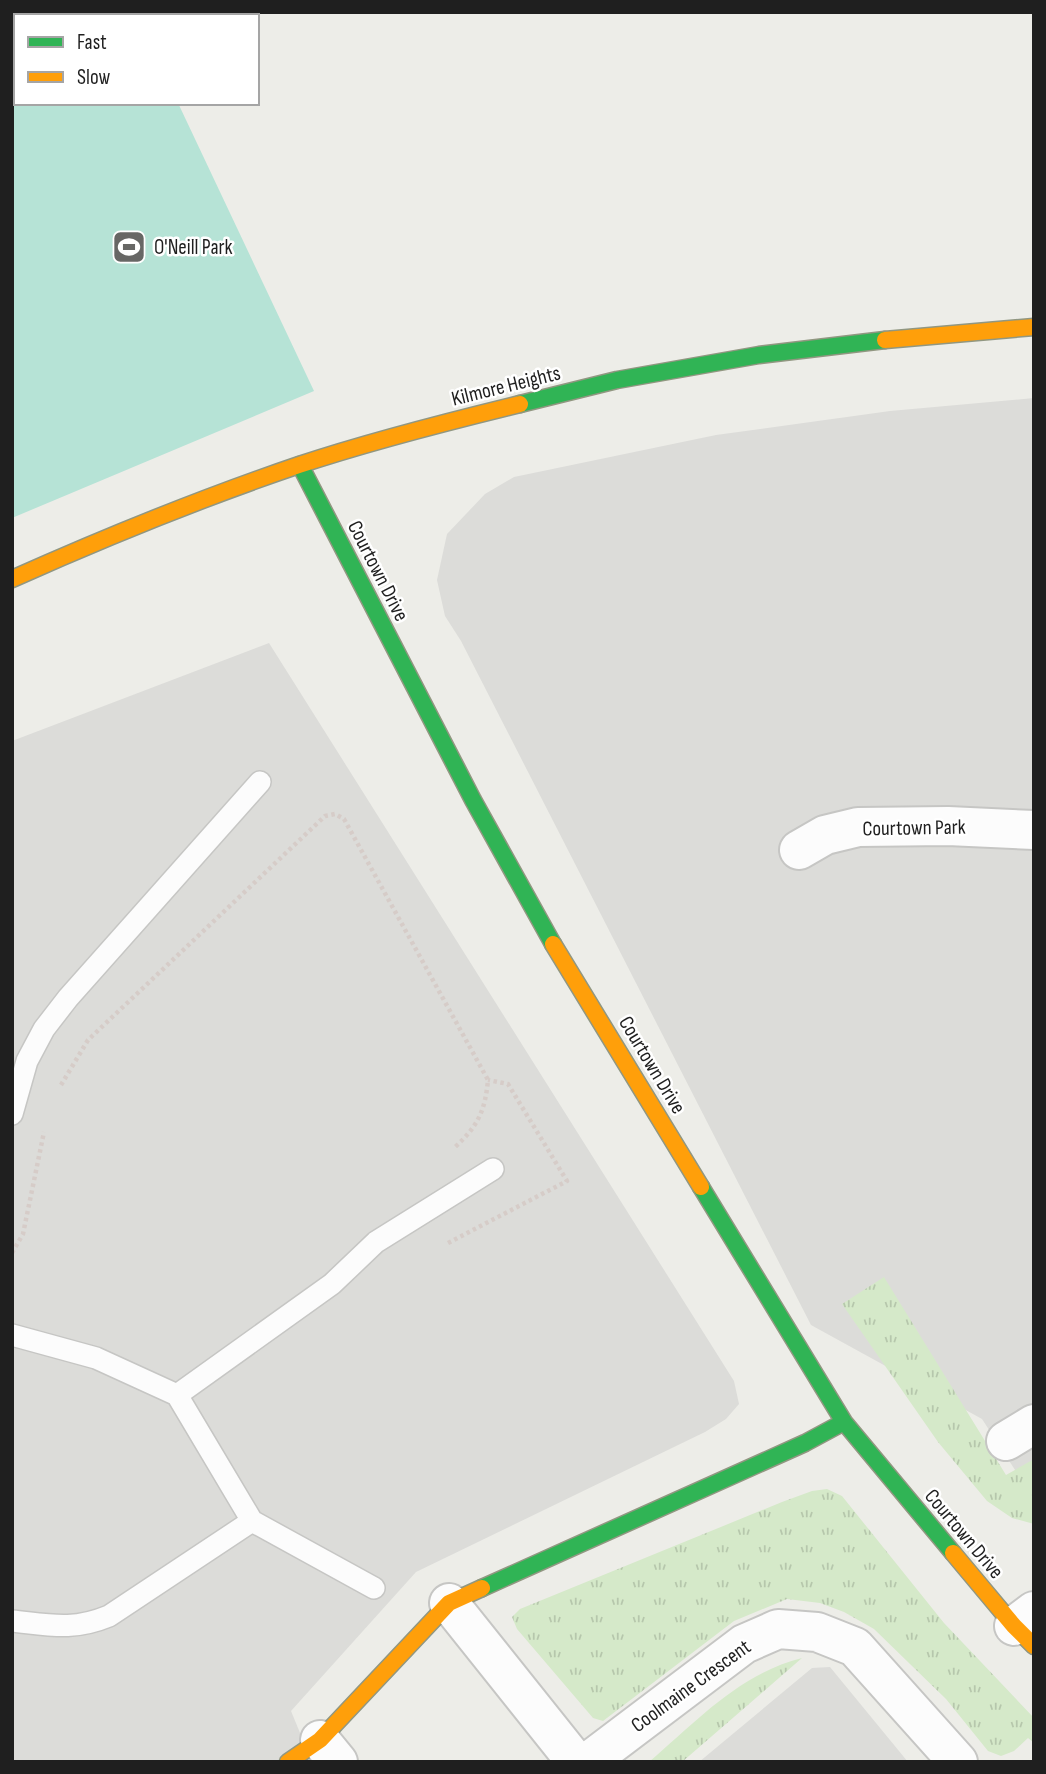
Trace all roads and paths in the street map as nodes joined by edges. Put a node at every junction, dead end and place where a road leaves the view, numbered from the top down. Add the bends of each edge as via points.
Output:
1 (1034, 327) edge
2 (300, 465) junction
3 (12, 579) edge
4 (260, 782) dead end
5 (1034, 830) edge
6 (799, 850) dead end
7 (57, 1093) dead end
8 (12, 1114) edge
9 (45, 1128) dead end
10 (454, 1148) dead end
11 (493, 1169) dead end
12 (12, 1253) edge
13 (12, 1335) edge
14 (177, 1395) junction
15 (844, 1422) junction
16 (252, 1521) junction
17 (374, 1588) dead end
18 (449, 1603) junction
19 (12, 1621) edge
20 (1027, 1628) edge
21 (329, 1751) edge
22 (288, 1762) edge
23 (576, 1762) edge
24 (588, 1762) edge
25 (958, 1762) edge

1 - 2 street, Kilmore Heights via 760,355 617,380 450,421
2 - 3 street, Kilmore Heights via 90,544
2 - 15 street, Courtown Drive via 473,800 554,945
4 - 8 lane via 44,1028 27,1061
5 - 6 street, Courtown Park via 858,827 825,835
7 - 10 path via 88,1040 325,816 335,814 344,819 488,1080 485,1107 469,1134
9 - 12 path via 23,1234
11 - 14 lane via 376,1242 332,1284
13 - 14 lane via 96,1357
14 - 16 lane
15 - 18 street
15 - 20 street, Courtown Drive
16 - 17 lane
16 - 19 lane via 90,1624 71,1627
18 - 21 street
18 - 23 street
21 - 22 street
24 - 25 street, Coolmaine Crescent via 744,1644 778,1629 817,1632 855,1647

